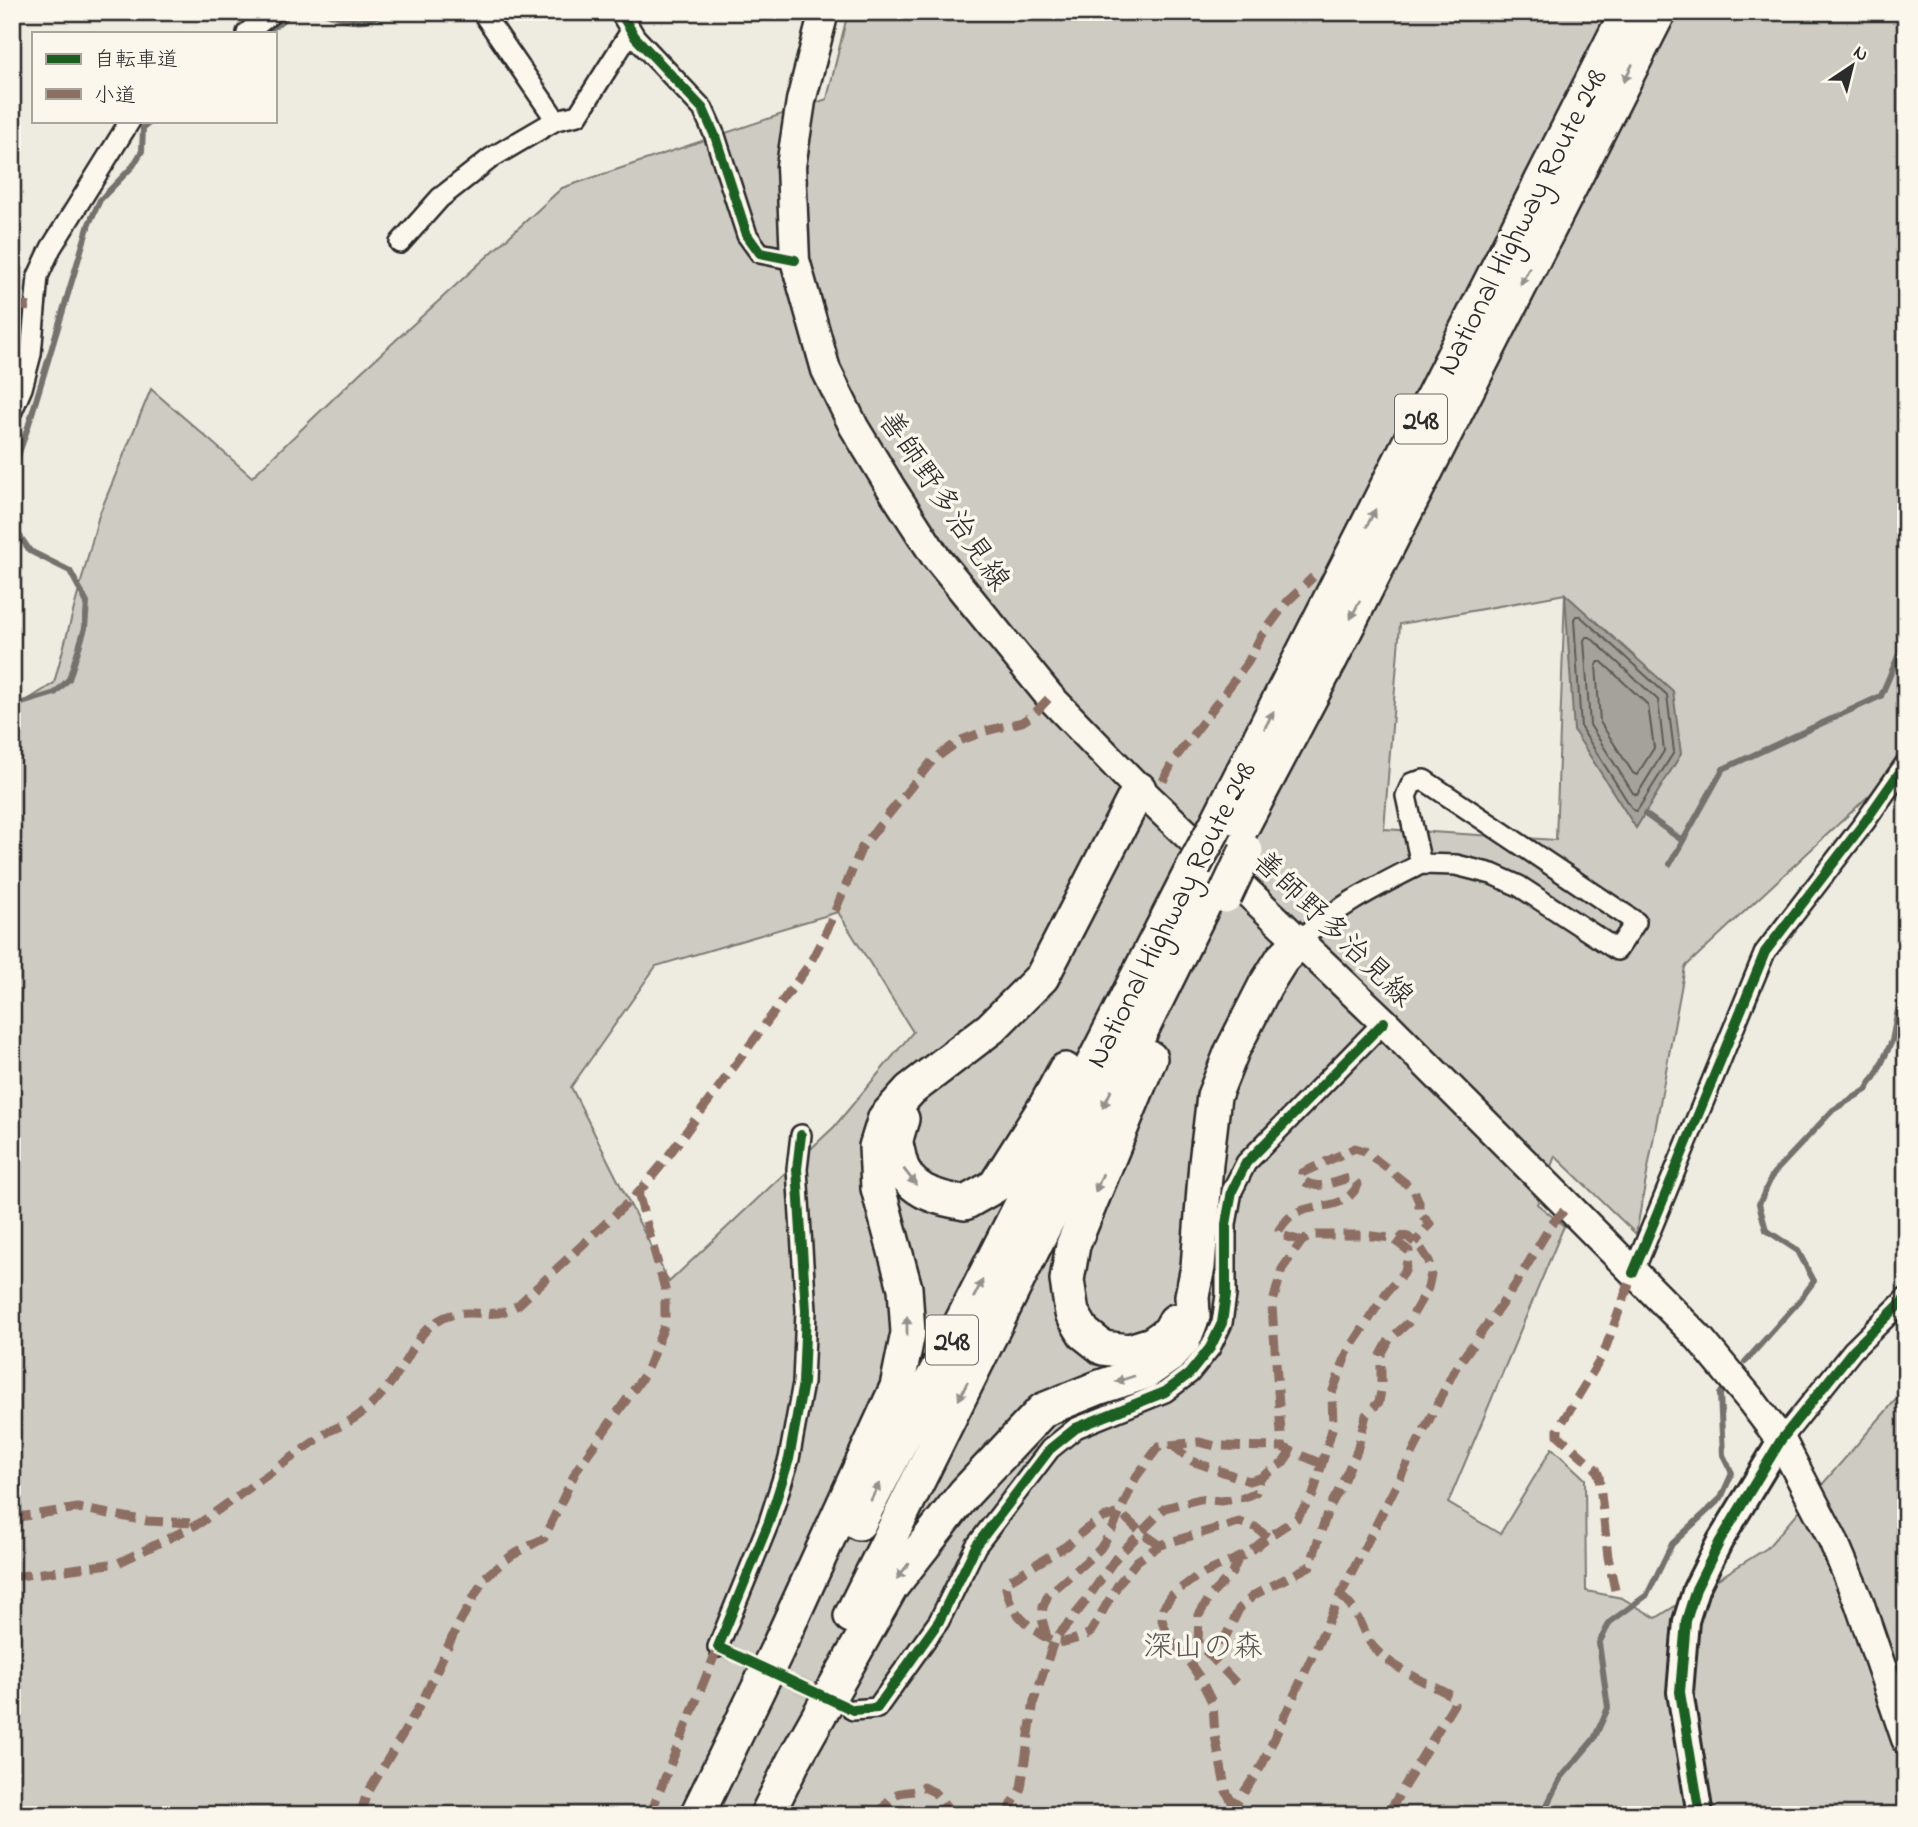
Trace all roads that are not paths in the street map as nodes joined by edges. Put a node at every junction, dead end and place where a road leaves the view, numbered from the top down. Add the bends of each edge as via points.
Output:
1 (273, 12) edge
2 (482, 12) edge
3 (620, 12) edge
4 (824, 12) edge
5 (1627, 12) edge
6 (1659, 12) edge
7 (632, 31) junction
8 (248, 32) edge
9 (556, 120) junction
10 (129, 122) edge
11 (400, 243) dead end
12 (795, 260) junction
13 (12, 411) edge
14 (1906, 763) edge
15 (1139, 789) junction
16 (1232, 839) junction
17 (1421, 864) junction
18 (1205, 881) junction
19 (1300, 941) junction
20 (1384, 1021) junction
21 (910, 1090) junction
22 (801, 1135) dead end
23 (1633, 1273) junction
24 (1192, 1296) junction
25 (1906, 1298) edge
26 (1781, 1440) junction
27 (718, 1647) dead end
28 (853, 1710) tunnel mouth
29 (1906, 1739) edge
30 (697, 1815) edge
31 (710, 1815) edge
32 (750, 1815) edge
33 (768, 1815) edge
34 (1700, 1815) edge

1 - 8 street
2 - 9 street
3 - 7 street
4 - 12 main road, 善師野多治見線 via 801,101 791,166
16 -> 5 highway, National Highway Route 248 / 248
6 -> 16 highway, National Highway Route 248 / 248 via 1327,666
7 - 9 street via 578,115
7 - 12 street via 703,108 747,235 760,253
9 - 11 street via 460,182
10 - 13 street via 38,276 31,354
12 - 15 main road, 善師野多治見線 via 826,370 854,427 920,533 1050,696
14 - 23 street via 1765,952
15 - 19 main road, 善師野多治見線
15 - 21 highway via 1042,977 991,1028
16 - 18 highway, National Highway Route 248 / 248, bridge
17 - 17 street via 1405,796 1412,783 1424,780 1636,922 1617,950 1492,873
17 - 19 street via 1347,904
21 -> 18 highway via 896,1142 909,1181 939,1198 965,1203 995,1186 1045,1107 1143,926
18 -> 24 highway via 1160,1036 1073,1245 1067,1280 1072,1313 1084,1333 1103,1348 1129,1351 1152,1345 1168,1332
31 -> 18 highway, National Highway Route 248 / 248
18 -> 32 highway, National Highway Route 248 / 248
19 - 20 main road, 善師野多治見線
19 - 24 highway via 1265,986 1214,1096 1199,1267
20 - 23 main road, 善師野多治見線
20 - 28 street via 1246,1163 1232,1191 1226,1224 1222,1324 1210,1348 1189,1374 1165,1392 1076,1428 1050,1449 976,1546 939,1621 877,1708
30 -> 21 highway via 897,1387 908,1333 905,1288 878,1188 876,1147 885,1118
22 - 27 street via 797,1169 806,1311 803,1383 789,1459 769,1522
23 - 26 main road, 善師野多治見線 via 1700,1339
24 -> 33 highway via 1193,1316 1184,1339 1169,1356 1146,1372 1043,1410 965,1493 891,1587
25 - 26 street via 1853,1350
26 - 29 main road, 善師野多治見線 via 1859,1602
26 - 34 street via 1720,1541 1686,1621 1680,1692

